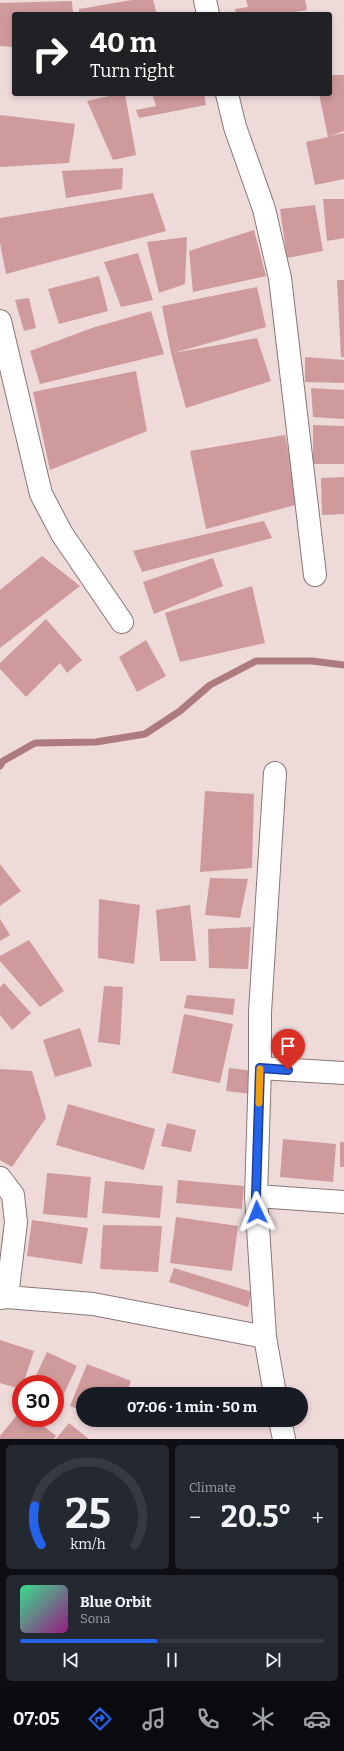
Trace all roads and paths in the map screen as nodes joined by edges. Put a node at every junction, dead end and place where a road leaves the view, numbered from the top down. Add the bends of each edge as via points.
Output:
1 (205, 0) edge
2 (208, 12) edge
3 (227, 96) edge
4 (0, 321) edge
5 (315, 575) dead end
6 (122, 622) dead end
7 (275, 774) dead end
8 (260, 1068) junction
9 (344, 1073) edge
10 (0, 1178) edge
11 (256, 1196) junction
12 (344, 1202) edge
13 (4, 1297) edge
14 (265, 1337) junction
15 (274, 1387) edge
16 (281, 1427) edge
17 (284, 1439) edge

1 - 2 street
3 - 5 street via 235,127 264,209 280,278
4 - 6 street via 41,494 62,534
7 - 8 street via 260,1012
8 - 9 street
8 - 11 street
10 - 13 street via 13,1195 16,1222
11 - 12 street
11 - 14 street
13 - 14 street via 93,1304
14 - 15 street
16 - 17 street

